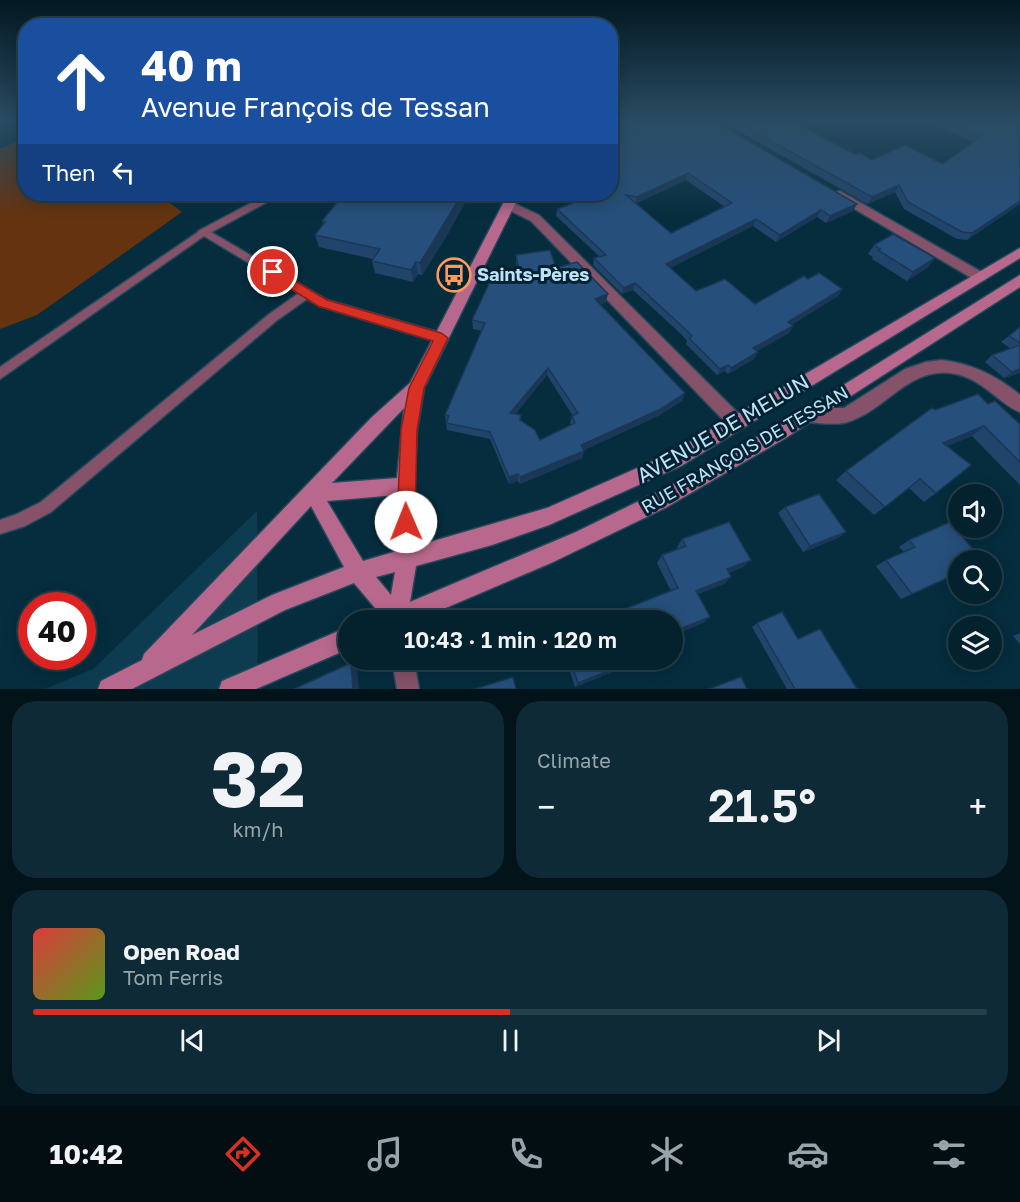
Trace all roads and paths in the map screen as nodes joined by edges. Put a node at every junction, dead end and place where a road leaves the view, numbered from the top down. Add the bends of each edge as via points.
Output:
1 (832, 191) edge
2 (262, 201) edge
3 (510, 201) edge
4 (514, 201) edge
5 (204, 231) junction
6 (1020, 252) edge
7 (980, 277) junction
8 (1020, 280) edge
9 (307, 293) junction
10 (441, 338) junction
11 (0, 374) edge
12 (416, 388) junction
13 (1020, 405) edge
14 (807, 415) junction
15 (737, 423) junction
16 (405, 486) junction
17 (313, 493) junction
18 (0, 527) edge
19 (406, 559) junction
20 (358, 572) junction
21 (387, 610) edge
22 (397, 610) edge
23 (418, 610) edge
24 (338, 642) edge
25 (144, 670) junction
26 (405, 670) edge
27 (109, 689) edge
28 (230, 689) edge
29 (408, 689) edge

1 - 7 street
2 - 5 street
3 - 10 main road
4 - 15 street via 535,218
5 - 9 lane
5 - 11 lane
6 - 7 main road, AVENUE DE MELUN
7 - 15 main road, AVENUE DE MELUN
8 - 14 main road, RUE FRANÇOIS DE TESSAN
9 - 10 lane via 323,303
9 - 18 lane via 46,507
10 - 12 main road
12 - 16 main road
12 - 17 main road via 378,422
13 - 14 street via 979,375 952,367 934,367 912,373 847,416
14 - 23 main road, RUE FRANÇOIS DE TESSAN via 695,483 631,516
15 - 19 main road, AVENUE DE MELUN via 675,460 549,516
16 - 17 main road
16 - 19 main road
17 - 20 main road
17 - 25 main road
19 - 20 main road, AVENUE DE MELUN
19 - 22 main road
20 - 21 main road
20 - 25 main road, AVENUE DE MELUN via 279,602
24 - 28 main road
25 - 27 main road, AVENUE DE MELUN
26 - 29 street

